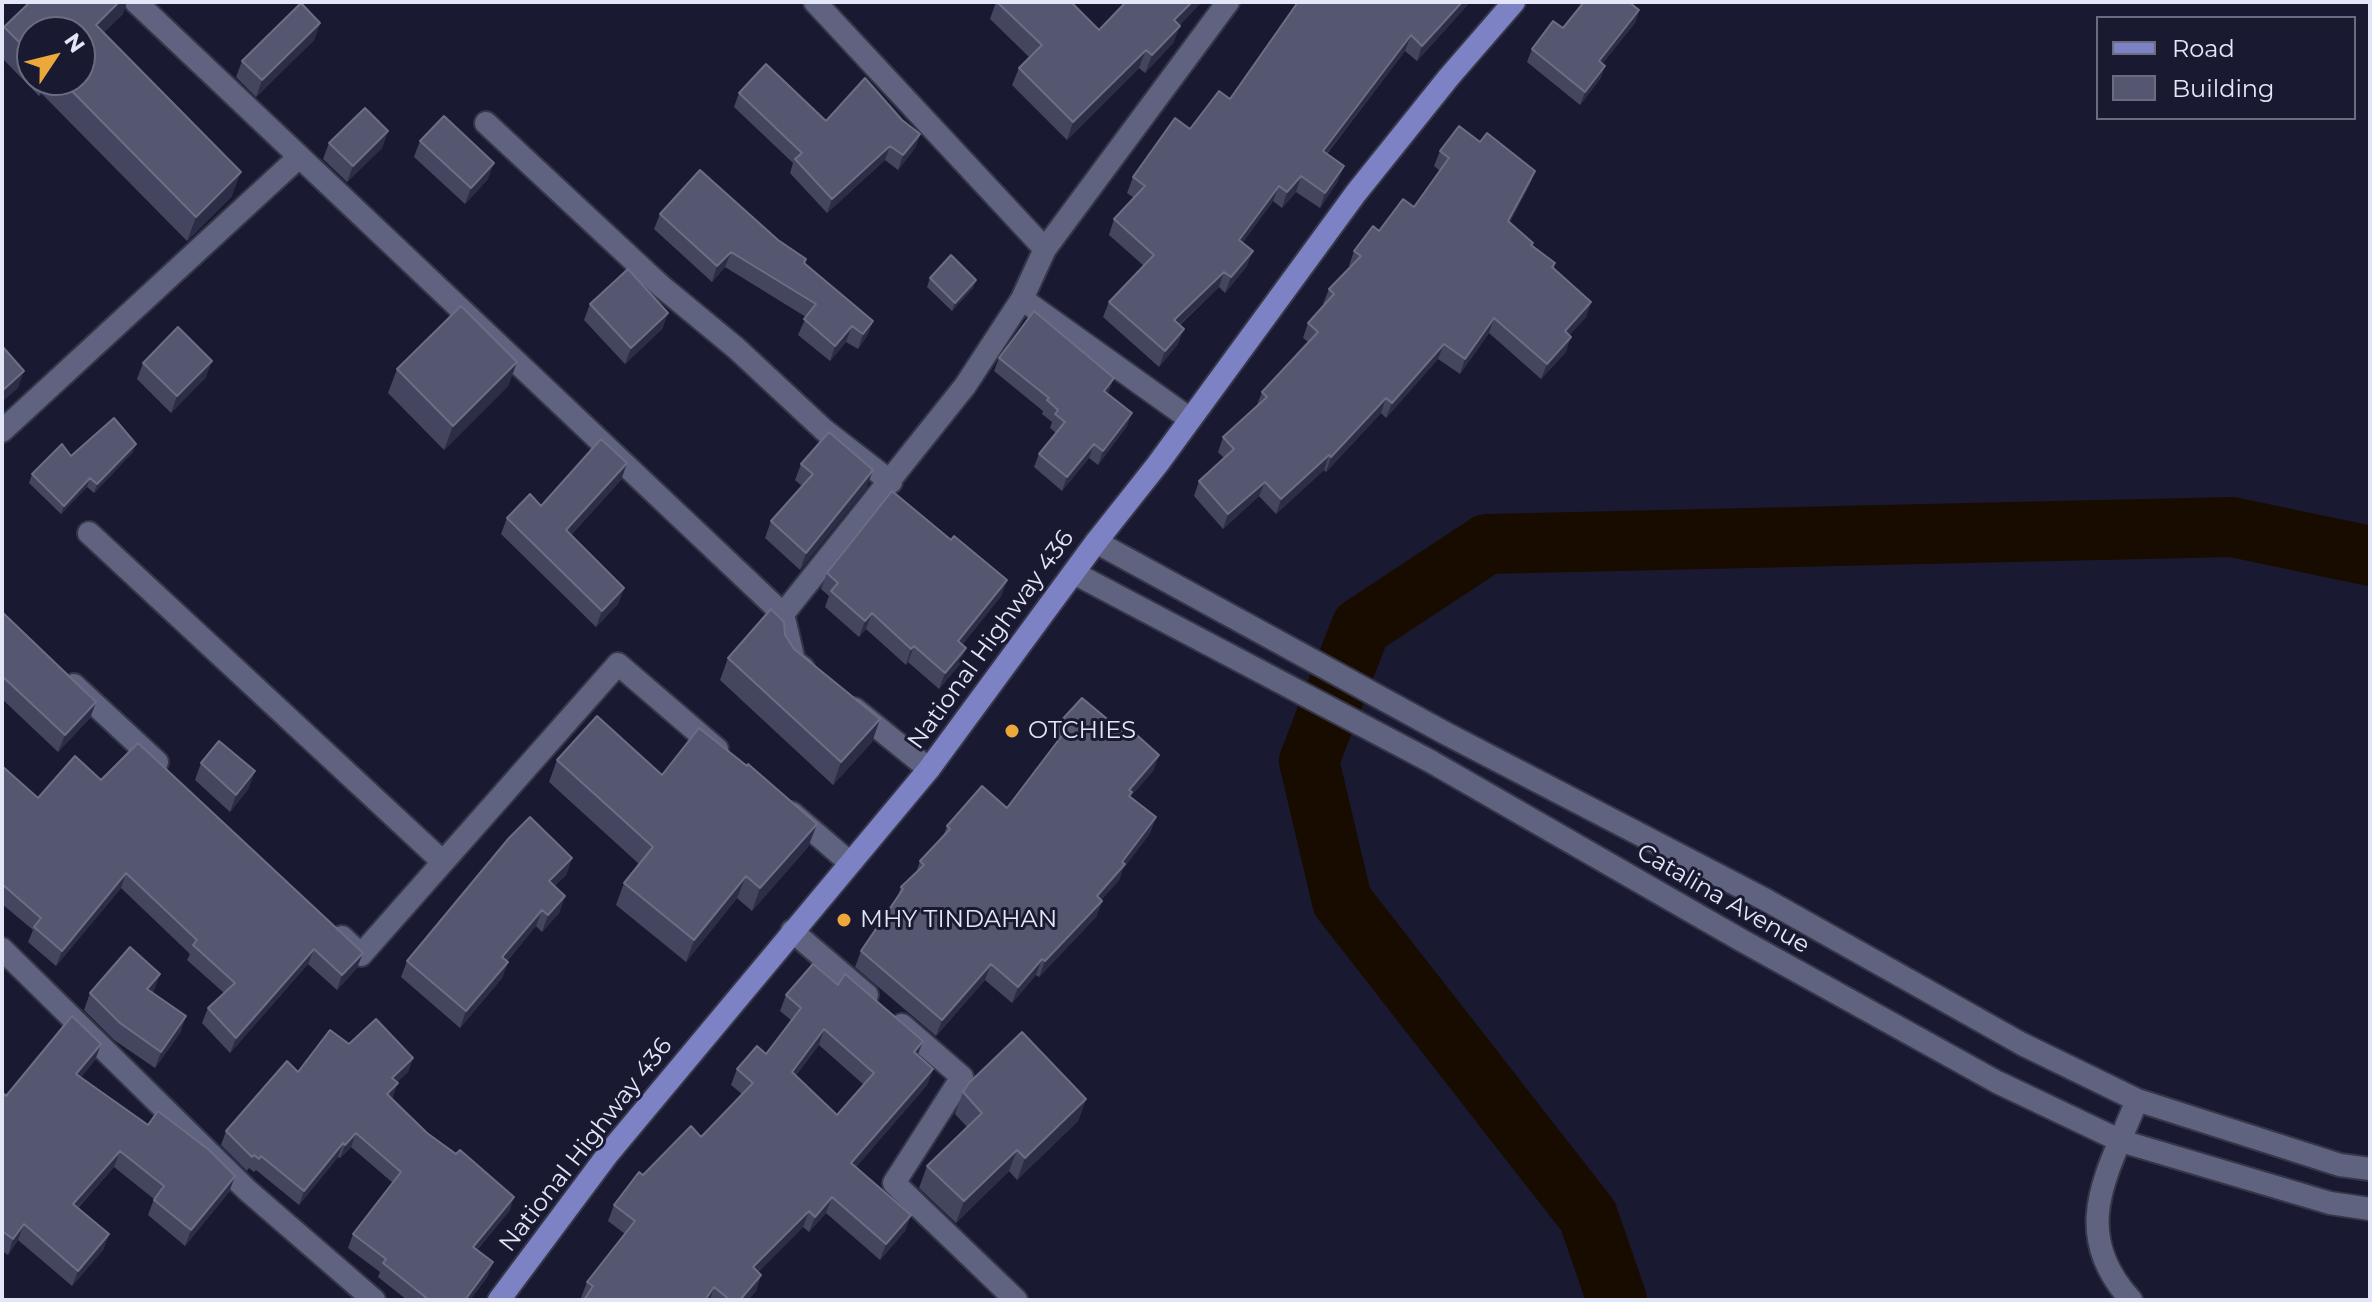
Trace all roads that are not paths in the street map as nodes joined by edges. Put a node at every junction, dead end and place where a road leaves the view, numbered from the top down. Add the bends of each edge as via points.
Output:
1 (136, 2) edge
2 (815, 2) edge
3 (1228, 2) edge
4 (1514, 2) edge
5 (486, 123) dead end
6 (298, 158) junction
7 (1045, 249) junction
8 (1022, 299) junction
9 (1190, 419) junction
10 (2, 431) edge
11 (891, 482) junction
12 (89, 533) dead end
13 (1096, 542) junction
14 (1074, 573) junction
15 (783, 614) junction
16 (54, 666) edge
17 (819, 681) edge
18 (843, 700) edge
19 (734, 763) edge
20 (929, 769) junction
21 (168, 773) edge
22 (780, 802) edge
23 (443, 862) junction
24 (849, 862) junction
25 (327, 923) edge
26 (792, 931) junction
27 (2, 949) edge
28 (2137, 1100) junction
29 (2121, 1141) junction
30 (2370, 1169) edge
31 (2370, 1209) edge
32 (374, 1300) edge
33 (499, 1300) edge
34 (1016, 1300) edge
35 (2131, 1300) edge

1 - 6 street
2 - 7 street
3 - 7 street
4 - 9 main road, National Highway 436 via 1399,139
5 - 11 street via 661,286
6 - 10 street
6 - 15 street
7 - 8 street
8 - 9 street
8 - 11 street via 965,386
9 - 13 main road, National Highway 436
11 - 15 street
12 - 23 street
13 - 14 main road, National Highway 436
13 - 28 street, Catalina Avenue via 1766,900 2022,1044
14 - 20 main road, National Highway 436
14 - 29 street, Catalina Avenue via 1430,761 1997,1082
15 - 17 street via 794,661
16 - 21 street
18 - 20 street
19 - 23 street via 618,664
20 - 24 main road, National Highway 436
22 - 24 street
23 - 25 street via 361,955
24 - 26 main road, National Highway 436
26 - 33 main road, National Highway 436 via 608,1154
26 - 34 street via 962,1077 894,1183
27 - 32 street via 247,1190
28 - 29 street
28 - 30 street, Catalina Avenue via 2340,1165
29 - 31 street, Catalina Avenue via 2330,1203
29 - 35 street via 2099,1200 2097,1239 2103,1263

